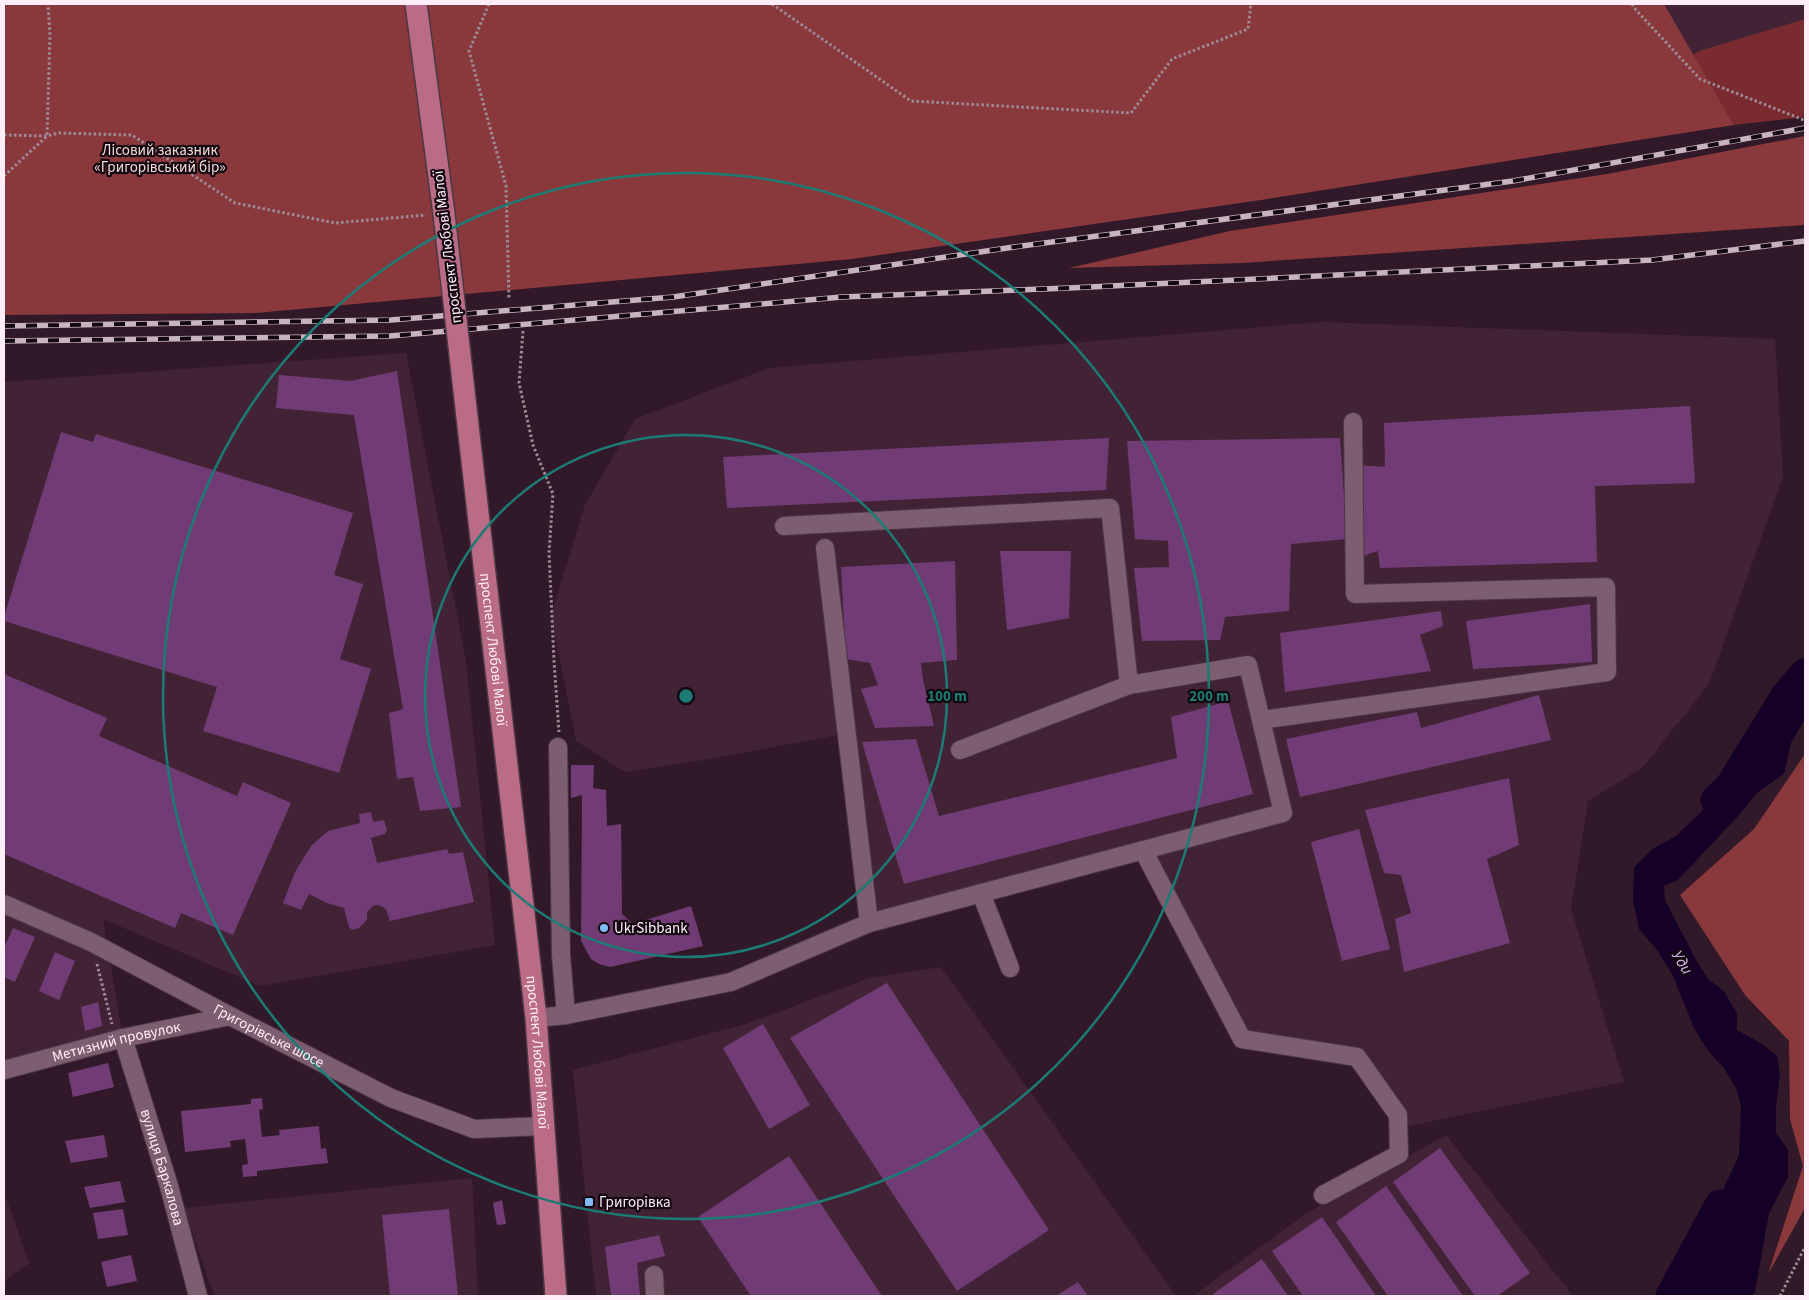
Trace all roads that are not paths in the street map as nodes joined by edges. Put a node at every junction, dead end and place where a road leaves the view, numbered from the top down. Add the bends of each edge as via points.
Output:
1 (416, 4) edge
2 (1353, 422) dead end
3 (784, 526) dead end
4 (825, 548) dead end
5 (1129, 686) junction
6 (1261, 720) junction
7 (558, 747) road end
8 (960, 750) dead end
9 (1143, 850) junction
10 (981, 893) junction
11 (4, 904) edge
12 (869, 922) junction
13 (1010, 968) dead end
14 (566, 1015) junction
15 (230, 1016) junction
16 (536, 1018) junction
17 (123, 1038) junction
18 (4, 1070) edge
19 (544, 1126) junction
20 (1323, 1195) dead end
21 (654, 1276) dead end
22 (198, 1296) edge
23 (556, 1296) edge
24 (655, 1296) edge

1 - 16 main road, проспект Любові Малої, bridge via 444,214
2 - 6 street via 1355,594 1606,587 1607,672
3 - 5 street via 1110,508
4 - 12 street
5 - 6 street via 1248,665
5 - 8 street
6 - 9 street via 1283,813
7 - 14 street via 561,955
9 - 10 street
9 - 20 street via 1242,1039 1357,1057 1398,1115 1399,1154
10 - 12 street
10 - 13 street
11 - 15 street, Григорівське шосе via 91,942
12 - 14 street via 731,982
14 - 16 street
15 - 17 street, Метизний провулок
15 - 19 street, Григорівське шосе via 391,1098 474,1129
16 - 19 main road, проспект Любові Малої
17 - 18 street, Метизний провулок
17 - 22 street, вулиця Баркалова via 169,1186
19 - 23 main road, проспект Любові Малої
21 - 24 street

